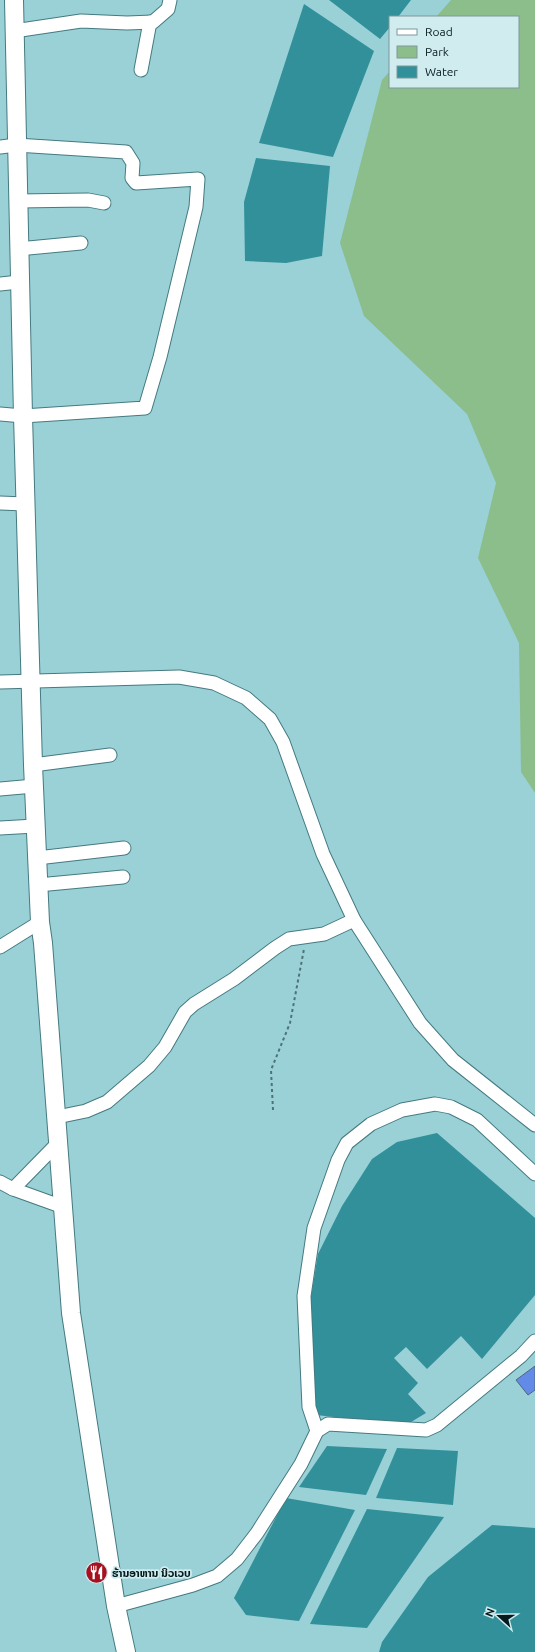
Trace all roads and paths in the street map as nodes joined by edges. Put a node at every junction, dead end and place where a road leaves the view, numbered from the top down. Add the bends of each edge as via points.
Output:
1 (14, 0) edge
2 (170, 0) edge
3 (150, 22) junction
4 (14, 31) junction
5 (141, 70) dead end
6 (8, 146) edge
7 (17, 201) junction
8 (104, 203) dead end
9 (81, 243) dead end
10 (18, 249) junction
11 (19, 282) junction
12 (0, 284) edge
13 (0, 414) edge
14 (23, 416) junction
15 (0, 503) edge
16 (25, 504) junction
17 (30, 681) junction
18 (0, 682) edge
19 (110, 755) dead end
20 (33, 765) junction
21 (34, 786) junction
22 (0, 788) edge
23 (36, 826) junction
24 (0, 828) edge
25 (124, 848) dead end
26 (37, 858) junction
27 (123, 878) dead end
28 (38, 885) junction
29 (354, 920) junction
30 (40, 922) junction
31 (310, 946) dead end
32 (0, 947) edge
33 (273, 1110) dead end
34 (57, 1117) junction
35 (535, 1125) edge
36 (58, 1143) junction
37 (535, 1174) edge
38 (0, 1182) edge
39 (13, 1189) junction
40 (63, 1207) junction
41 (535, 1341) edge
42 (317, 1431) junction
43 (116, 1606) junction
44 (126, 1652) edge

1 - 4 street
2 - 3 street via 168,9
3 - 4 street via 80,21
3 - 5 street
4 - 6 street
6 - 7 street
6 - 14 street via 126,152 133,163 132,178 136,183 198,179 196,207 145,408
7 - 8 street via 88,200
7 - 10 street
9 - 10 street
10 - 11 street
11 - 12 street
11 - 14 street
13 - 14 street
14 - 16 street
15 - 16 street
16 - 17 street
17 - 18 street
17 - 20 street
17 - 29 street via 179,676 214,683 246,698 270,719 284,742 323,854
19 - 20 street
20 - 21 street
21 - 22 street
21 - 23 street
23 - 24 street
23 - 26 street
25 - 26 street
26 - 28 street
27 - 28 street
28 - 30 street
29 - 34 street via 324,934 289,939 275,948 185,1012 165,1047 149,1066 107,1102 86,1111
29 - 35 street via 420,1022 453,1060
30 - 32 street
30 - 34 street
31 - 33 path via 304,948 290,1023 271,1070
34 - 36 street
36 - 39 street
36 - 40 street
37 - 42 street via 477,1120 450,1107 435,1104 402,1110 371,1124 347,1142 314,1228 304,1296 310,1407
38 - 39 street
39 - 40 street
40 - 43 street via 71,1313
41 - 42 street via 521,1356 437,1425 426,1430 328,1424
42 - 43 street via 301,1464 257,1533 232,1563 217,1576 193,1585
43 - 44 street

